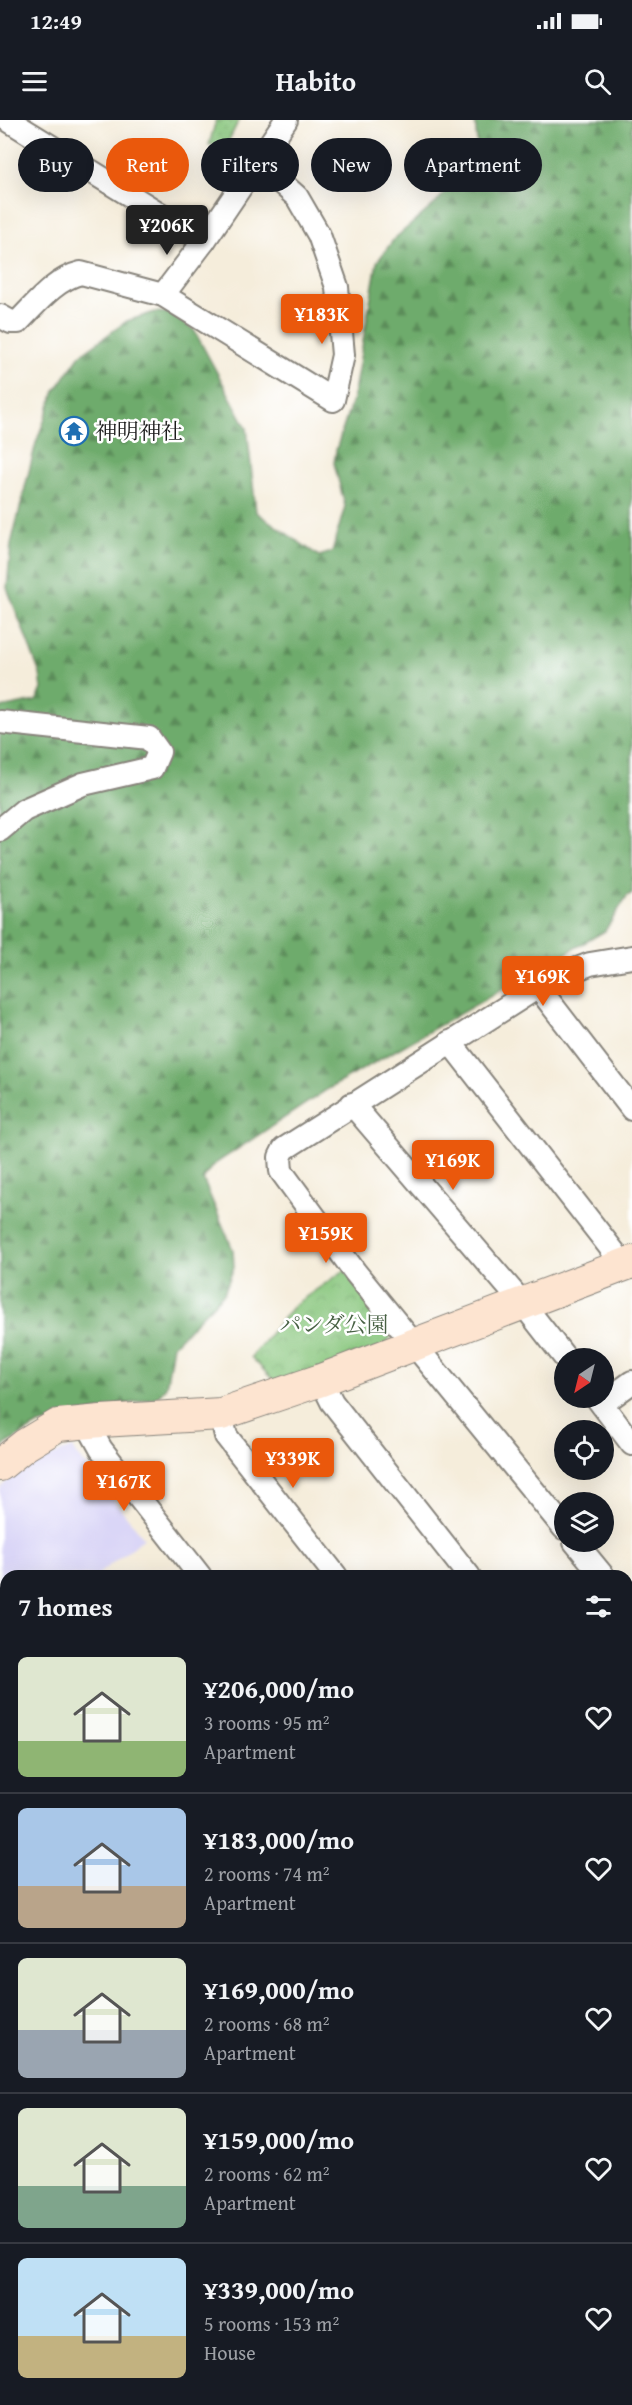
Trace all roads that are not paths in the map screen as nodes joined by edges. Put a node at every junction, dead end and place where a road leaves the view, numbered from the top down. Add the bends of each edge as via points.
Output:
1 (8, 120) edge
2 (286, 120) edge
3 (273, 138) edge
4 (236, 192) edge
5 (291, 192) edge
6 (204, 241) junction
7 (163, 296) junction
8 (0, 316) edge
9 (0, 722) edge
10 (0, 830) edge
11 (632, 957) edge
12 (538, 987) junction
13 (450, 1042) junction
14 (352, 1104) junction
15 (632, 1109) edge
16 (628, 1264) edge
17 (523, 1304) junction
18 (416, 1344) junction
19 (557, 1348) edge
20 (321, 1380) junction
21 (632, 1382) edge
22 (614, 1392) edge
23 (604, 1408) edge
24 (221, 1414) junction
25 (86, 1422) junction
26 (632, 1444) edge
27 (0, 1466) edge
28 (554, 1516) edge
29 (583, 1552) edge
30 (195, 1570) edge
31 (331, 1570) edge
32 (464, 1570) edge
33 (598, 1570) edge

1 - 6 street
2 - 3 street
4 - 6 street
5 - 7 street via 319,235 337,287 343,355 333,400
6 - 7 street
7 - 8 street via 81,273 60,281 18,322
9 - 10 street via 149,738 159,752 152,768 83,784 24,810
11 - 12 street via 590,964
12 - 13 street
12 - 15 street
13 - 14 street
13 - 16 street
14 - 17 street
14 - 18 street via 284,1149 281,1171 355,1272
16 - 17 street
17 - 18 street
17 - 19 street
18 - 20 street
18 - 28 street
20 - 24 street
20 - 32 street via 332,1402
21 - 22 street
23 - 26 street
24 - 25 street
24 - 31 street via 226,1436
25 - 27 street via 58,1425
25 - 30 street via 101,1449
29 - 33 street

